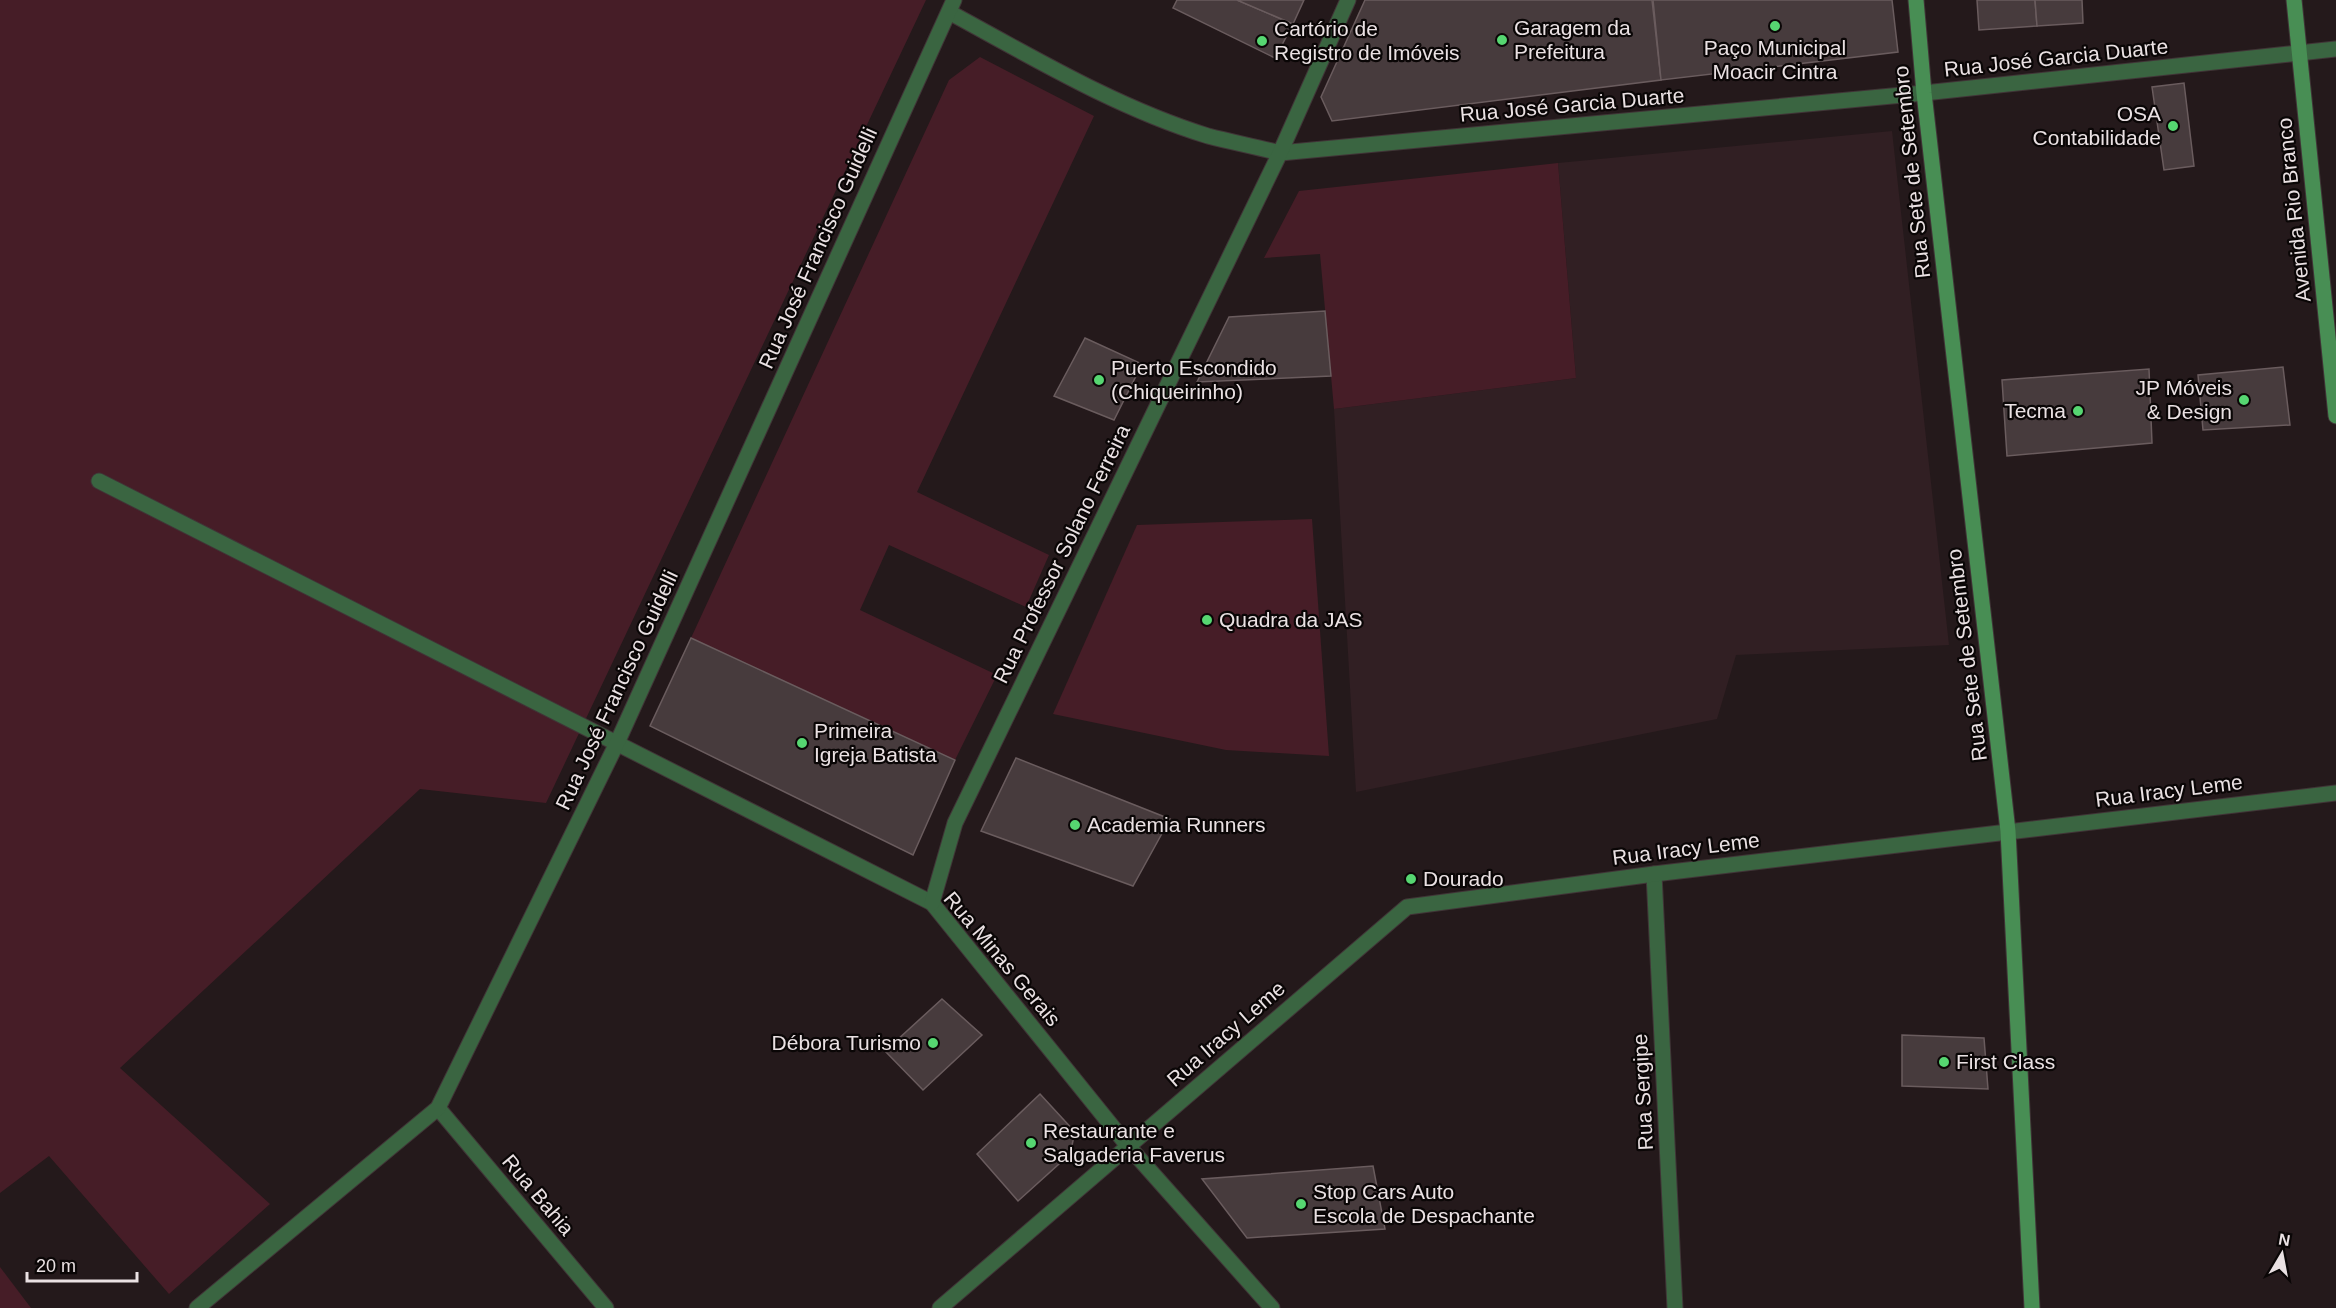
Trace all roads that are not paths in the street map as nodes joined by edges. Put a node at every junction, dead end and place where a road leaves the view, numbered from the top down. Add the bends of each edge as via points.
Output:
1 (1348, 0) edge
2 (1916, 0) edge
3 (2294, 0) edge
4 (951, 6) edge
5 (2336, 49) edge
6 (2299, 53) junction
7 (1924, 93) junction
8 (1280, 153) junction
9 (2336, 416) edge
10 (99, 481) dead end
11 (617, 743) junction
12 (2336, 793) edge
13 (2008, 831) junction
14 (1654, 874) junction
15 (933, 903) junction
16 (438, 1108) junction
17 (1128, 1146) junction
18 (197, 1308) edge
19 (606, 1308) edge
20 (940, 1308) edge
21 (1272, 1308) edge
22 (1675, 1308) edge
23 (2032, 1308) edge

1 - 8 street, Rua Professor Solano Ferreira
2 - 7 main road, Rua Sete de Setembro
3 - 6 main road, Avenida Rio Branco
4 - 8 street, Rua José Garcia Duarte via 1073,79 1147,113 1208,135
4 - 11 street, Rua José Francisco Guidelli
5 - 6 street, Rua José Garcia Duarte
6 - 7 street, Rua José Garcia Duarte
6 - 9 main road, Avenida Rio Branco
7 - 8 street, Rua José Garcia Duarte
7 - 13 main road, Rua Sete de Setembro
8 - 15 street, Rua Professor Solano Ferreira via 955,822
10 - 11 street, Rua Minas Gerais
11 - 15 street, Rua Minas Gerais
11 - 16 street, Rua José Francisco Guidelli
12 - 13 street, Rua Iracy Leme
13 - 14 street, Rua Iracy Leme
13 - 23 main road, Rua Sete de Setembro
14 - 17 street, Rua Iracy Leme via 1407,907
14 - 22 street, Rua Sergipe
15 - 17 street, Rua Minas Gerais
16 - 18 street, Rua José Francisco Guidelli
16 - 19 street, Rua Bahia
17 - 20 street, Rua Iracy Leme
17 - 21 street, Rua Minas Gerais

